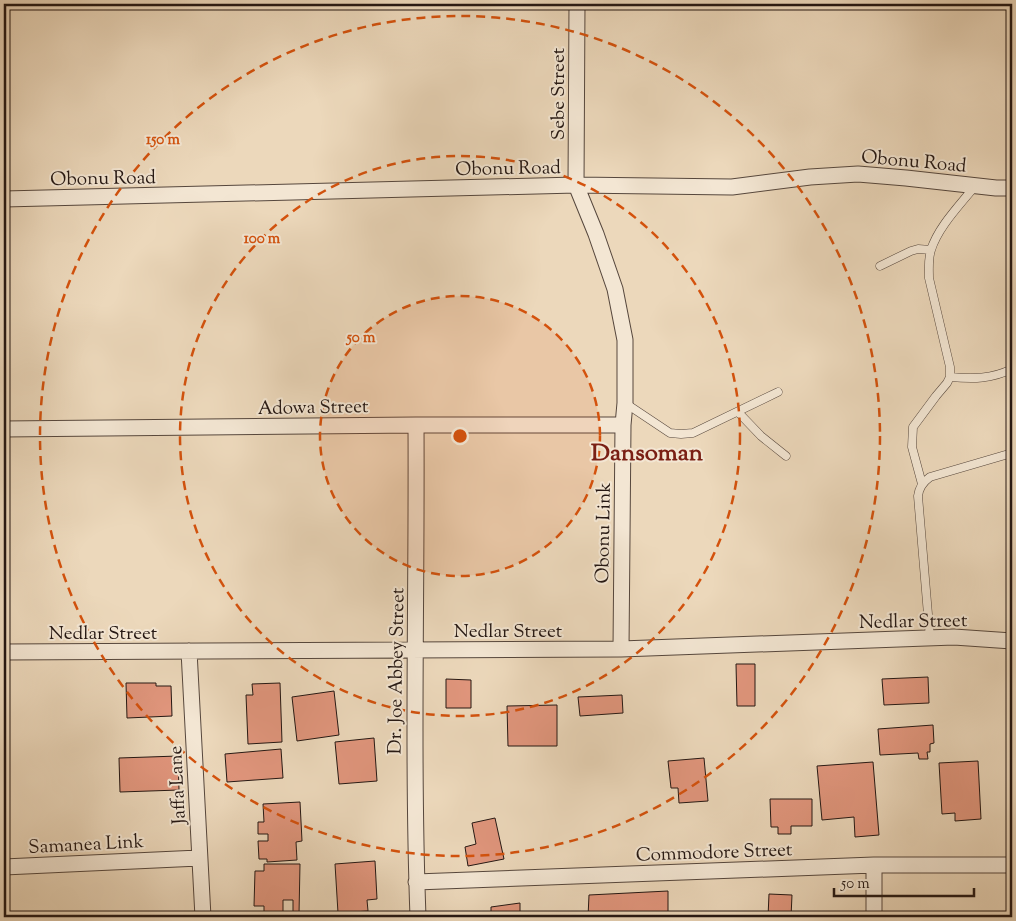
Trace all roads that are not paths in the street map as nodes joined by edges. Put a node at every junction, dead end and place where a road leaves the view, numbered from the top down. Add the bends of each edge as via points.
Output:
1 (577, 4) edge
2 (576, 185) junction
3 (975, 186) junction
4 (1012, 188) edge
5 (4, 199) edge
6 (931, 250) junction
7 (880, 266) dead end
8 (1012, 369) edge
9 (950, 376) junction
10 (778, 392) dead end
11 (625, 403) junction
12 (738, 412) junction
13 (416, 425) junction
14 (622, 425) junction
15 (4, 429) edge
16 (1012, 453) edge
17 (786, 456) dead end
18 (922, 484) junction
19 (930, 638) junction
20 (1012, 641) edge
21 (620, 649) junction
22 (416, 650) junction
23 (189, 651) junction
24 (4, 652) edge
25 (199, 858) junction
26 (874, 865) junction
27 (1012, 865) edge
28 (4, 867) edge
29 (416, 882) junction
30 (203, 917) edge
31 (418, 917) edge
32 (874, 917) edge

1 - 2 street, Sebe Street
2 - 3 street, Obonu Road via 732,187 858,174
2 - 5 street, Obonu Road
2 - 11 street, Obonu Link via 615,289 625,340
3 - 4 street, Obonu Road
3 - 6 lane via 940,231
6 - 7 lane via 911,251
6 - 9 lane via 929,278
8 - 9 lane via 983,378
9 - 18 lane via 913,427 912,447
10 - 12 lane
11 - 12 lane via 670,433 681,434 693,433
11 - 14 street, Obonu Link
12 - 17 lane
13 - 14 street, Adowa Street
13 - 15 street, Adowa Street
13 - 22 street, Dr. Joe Abbey Street
14 - 21 street, Obonu Link
16 - 18 lane via 930,477
18 - 19 lane via 918,496
19 - 20 street, Nedlar Street
19 - 21 street, Nedlar Street
21 - 22 street, Nedlar Street
22 - 23 street, Nedlar Street
22 - 29 street, Dr. Joe Abbey Street
23 - 24 street, Nedlar Street
23 - 25 street, Jaffa Lane
25 - 28 street, Samanea Link
25 - 30 street, Jaffa Lane
26 - 27 street, Commodore Street
26 - 29 street, Commodore Street
26 - 32 street
29 - 31 street, Dr. Joe Abbey Street

